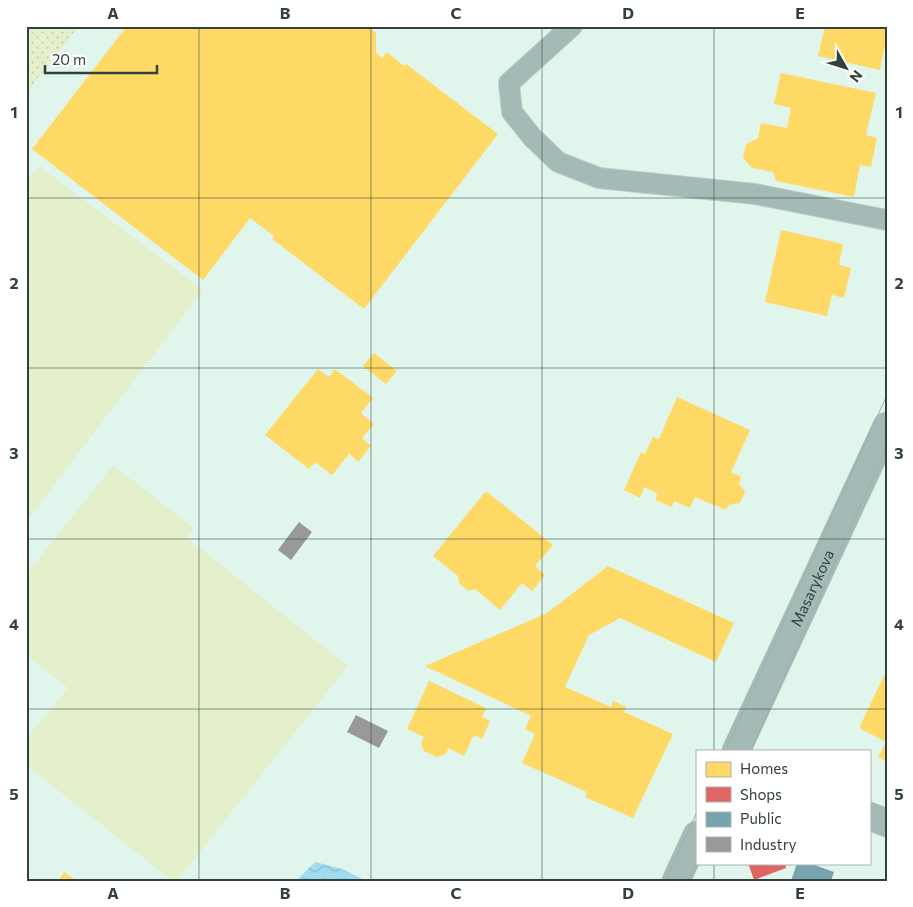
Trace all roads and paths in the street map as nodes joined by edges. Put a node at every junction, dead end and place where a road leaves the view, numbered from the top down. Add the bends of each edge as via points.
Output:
1 (572, 26) edge
2 (887, 220) edge
3 (887, 426) edge
4 (736, 750) edge
5 (870, 816) edge
6 (887, 823) edge
7 (696, 837) edge
8 (676, 881) edge

1 - 2 lane via 509,83 512,112 558,162 599,178 755,194
3 - 4 street, Masarykova
5 - 6 street
7 - 8 street

